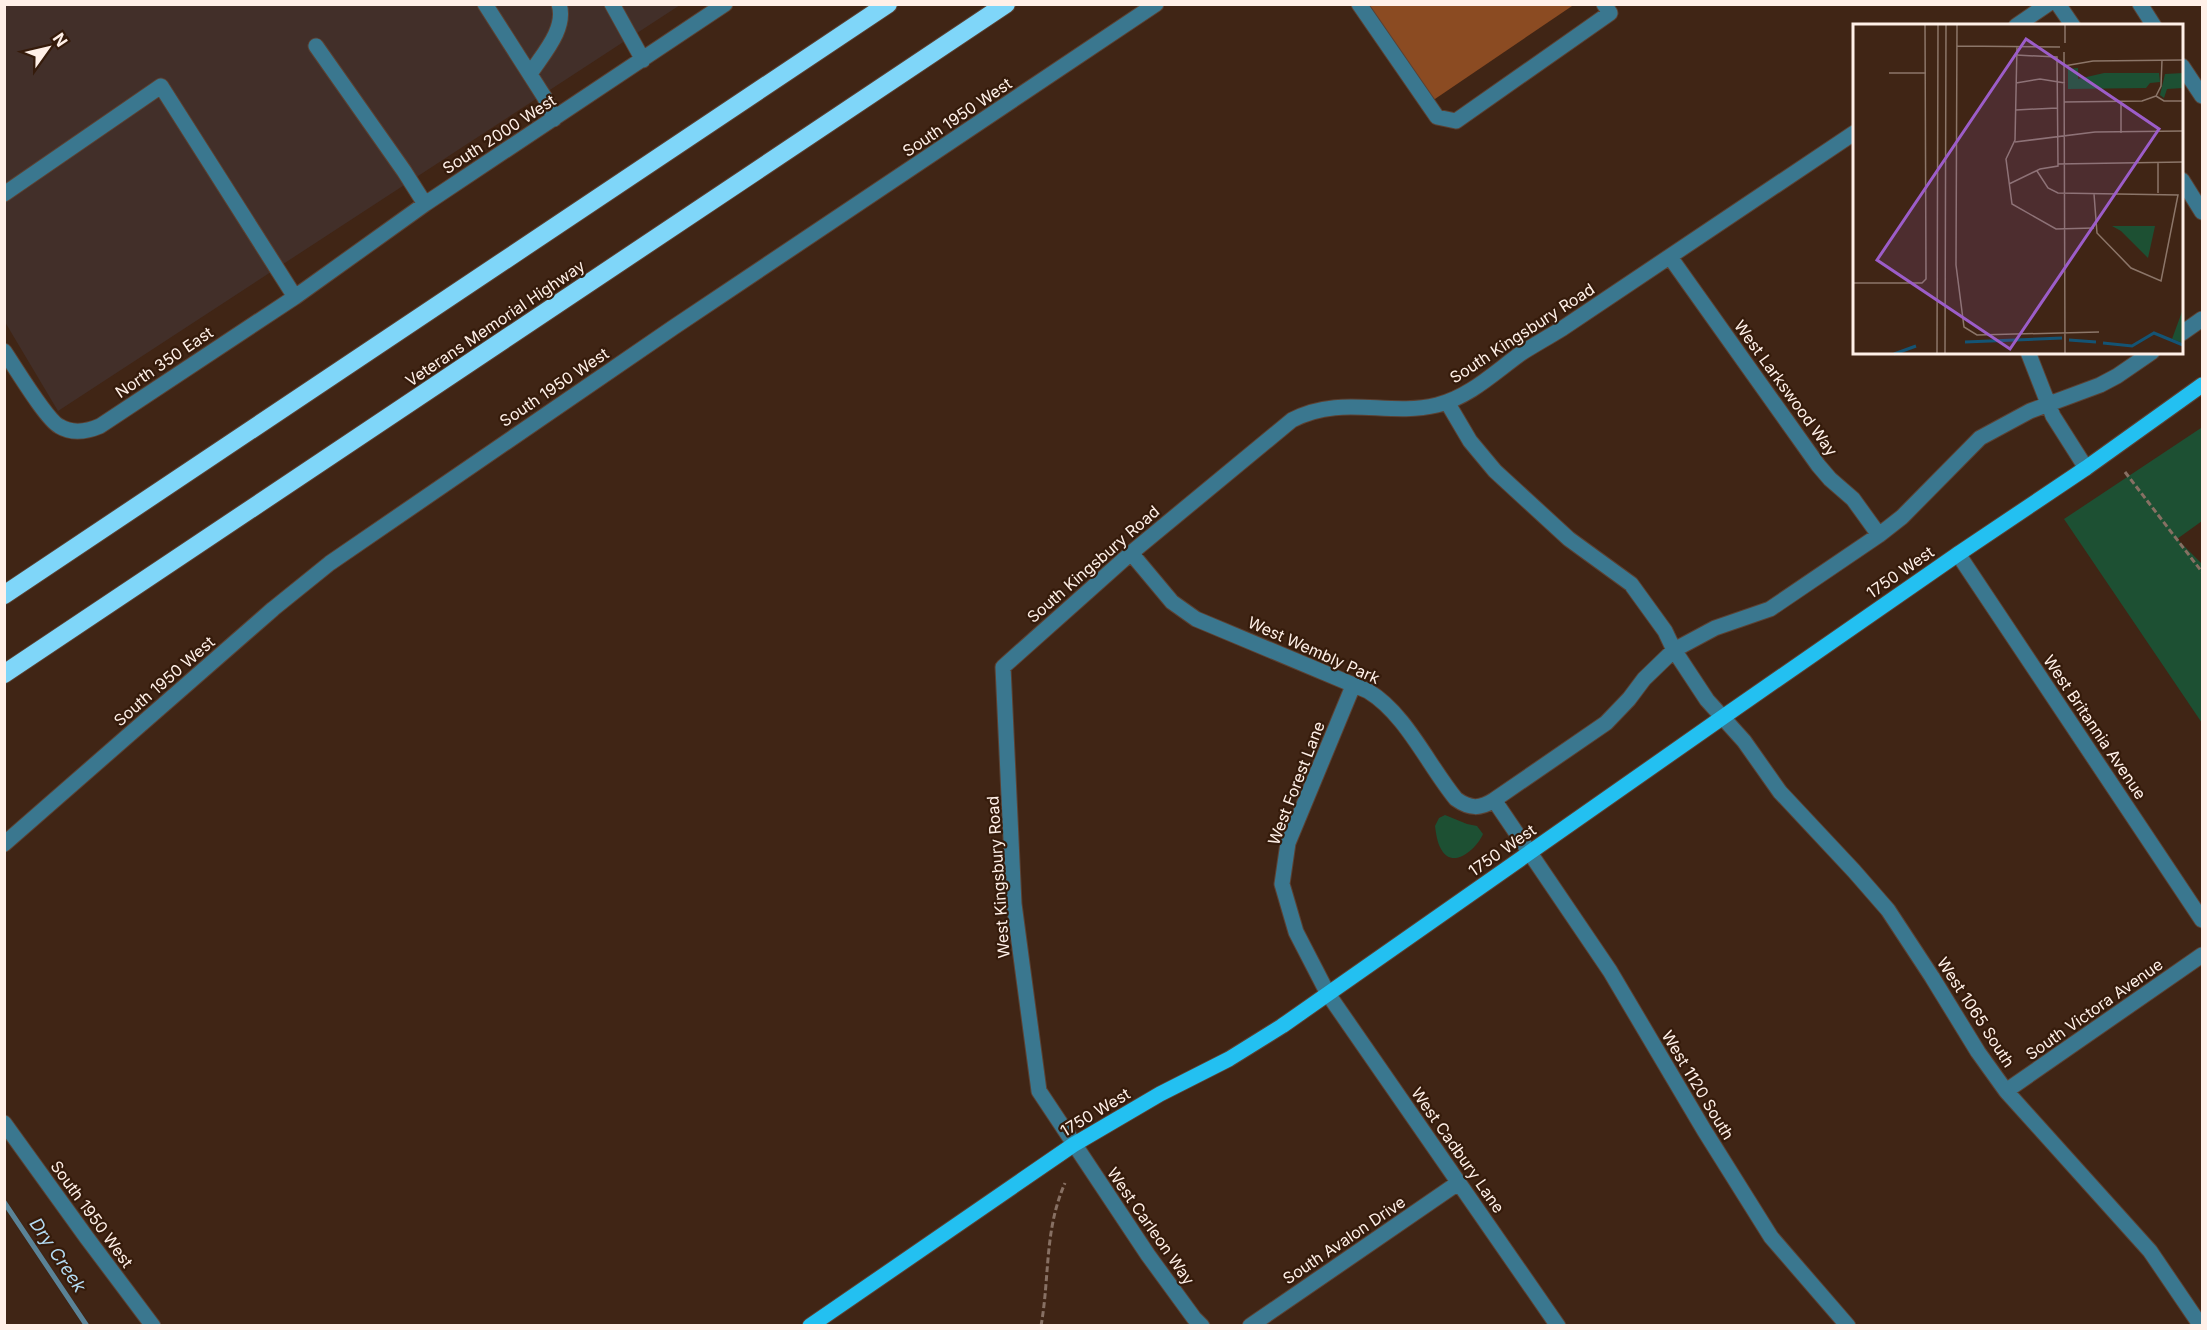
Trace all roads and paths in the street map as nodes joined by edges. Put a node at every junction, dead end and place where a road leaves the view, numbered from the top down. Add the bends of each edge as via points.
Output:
1 (485, 4) edge
2 (559, 4) edge
3 (612, 4) edge
4 (725, 4) edge
5 (888, 4) edge
6 (1006, 4) edge
7 (1156, 4) edge
8 (1359, 4) edge
9 (1604, 4) edge
10 (2048, 4) edge
11 (2058, 4) edge
12 (2140, 4) edge
13 (2019, 24) edge
14 (2072, 24) edge
15 (2153, 24) edge
16 (316, 46) dead end
17 (643, 60) junction
18 (2183, 69) edge
19 (530, 74) junction
20 (2202, 96) edge
21 (554, 119) junction
22 (1853, 134) edge
23 (2183, 183) edge
24 (4, 194) edge
25 (425, 204) junction
26 (2202, 212) edge
27 (1670, 257) junction
28 (294, 297) junction
29 (2202, 319) edge
30 (2183, 332) edge
31 (4, 351) edge
32 (2029, 354) edge
33 (2149, 354) edge
34 (2202, 386) edge
35 (1447, 402) junction
36 (2048, 404) junction
37 (2086, 468) junction
38 (2125, 472) dead end
39 (1880, 535) junction
40 (1131, 553) junction
41 (1958, 554) junction
42 (2202, 572) edge
43 (4, 595) edge
44 (1674, 650) junction
45 (1003, 667) joint
46 (4, 674) edge
47 (1353, 686) junction
48 (1722, 717) junction
49 (1494, 800) junction
50 (4, 844) edge
51 (1530, 853) junction
52 (2202, 920) edge
53 (2202, 956) edge
54 (1329, 994) junction
55 (2006, 1091) junction
56 (4, 1123) edge
57 (1073, 1145) junction
58 (1065, 1183) dead end
59 (1458, 1183) junction
60 (153, 1326) edge
61 (810, 1326) edge
62 (1041, 1326) edge
63 (1202, 1326) edge
64 (1250, 1326) edge
65 (1558, 1326) edge
66 (1848, 1326) edge
67 (2201, 1326) edge

1 - 19 street
2 - 19 street via 556,34
3 - 17 street
4 - 17 street, South 2000 West
5 - 43 highway
6 - 46 highway, Veterans Memorial Highway
7 - 50 street, South 1950 West via 330,563
8 - 9 street via 1437,117 1456,121 1610,13
10 - 13 street
11 - 14 street
12 - 15 street
16 - 25 street
17 - 21 street, South 2000 West
18 - 20 street
19 - 21 street
21 - 25 street, South 2000 West
22 - 27 street, South Kingsbury Road
23 - 26 street
24 - 28 street via 161,86
25 - 28 street, South 2000 West
27 - 35 street, South Kingsbury Road via 1462,396
27 - 39 street, West Larkswood Way via 1818,465 1853,499
28 - 31 street, North 350 East via 99,426 84,431 59,426 50,418
29 - 30 street
32 - 36 street
33 - 36 street via 2100,385
34 - 37 main road, 1750 West
35 - 40 street, South Kingsbury Road via 1413,408 1336,406 1306,413 1273,434
35 - 44 street, West 1065 South via 1470,441 1495,471 1569,539 1631,584
36 - 37 street
36 - 39 street via 2014,417 1980,438
37 - 41 main road, 1750 West
38 - 42 path
39 - 44 street via 1770,609 1715,628
40 - 45 street, South Kingsbury Road
40 - 47 street, West Wembly Park via 1172,602 1196,619
41 - 48 main road, 1750 West
41 - 52 street, West Britannia Avenue
44 - 48 street, West 1065 South
44 - 49 street via 1606,723
45 - 57 street, West Kingsbury Road via 1014,904 1039,1091
47 - 49 street, West Wembly Park via 1378,697 1392,710 1449,792 1463,804 1476,808
47 - 54 street, West Forest Lane via 1288,843 1282,884 1296,932
48 - 51 main road, 1750 West
48 - 55 street, West 1065 South via 1780,792 1888,910
49 - 51 street
51 - 54 main road, 1750 West
51 - 66 street, West 1120 South via 1610,971 1771,1237
53 - 55 street, South Victora Avenue
54 - 57 main road, 1750 West via 1229,1059
54 - 59 street, West Cadbury Lane
55 - 67 street, West 1065 South via 2150,1251
56 - 60 street, South 1950 West
57 - 61 main road, 1750 West
57 - 63 street, West Carleon Way
58 - 62 path via 1049,1236
59 - 64 street, South Avalon Drive
59 - 65 street, West Cadbury Lane

